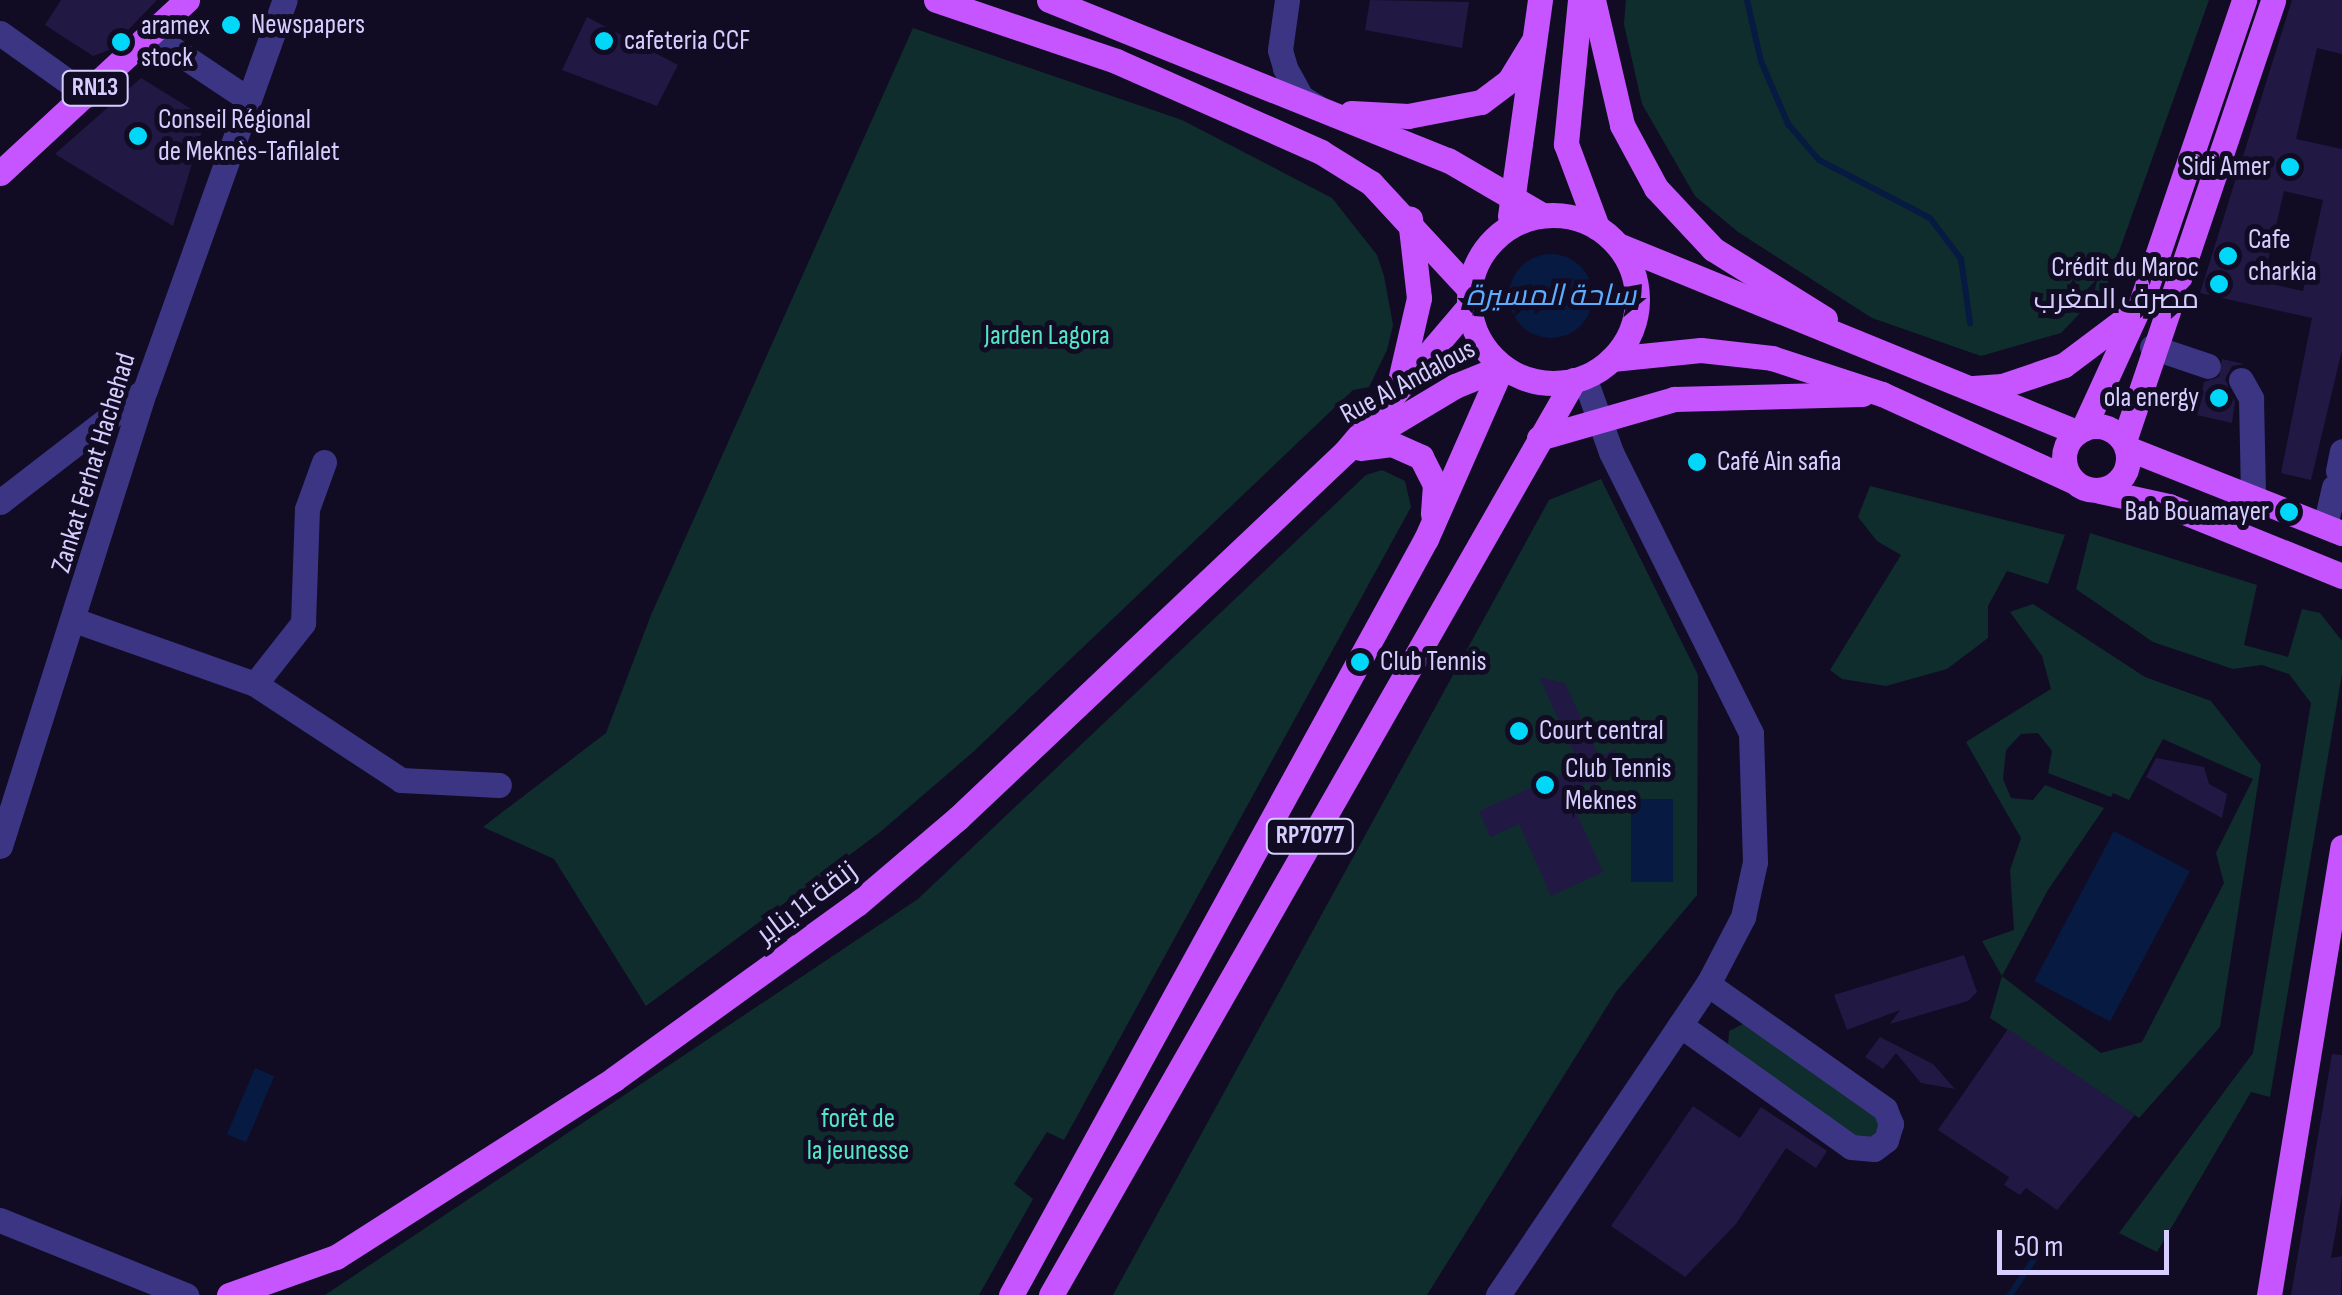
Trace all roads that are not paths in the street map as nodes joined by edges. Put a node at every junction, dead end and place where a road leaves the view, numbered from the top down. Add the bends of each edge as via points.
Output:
1 (187, 0) edge
2 (285, 0) edge
3 (936, 0) edge
4 (1050, 0) edge
5 (1288, 0) edge
6 (1540, 0) edge
7 (1580, 0) edge
8 (1592, 0) edge
9 (2244, 0) edge
10 (2273, 0) edge
11 (0, 33) edge
12 (152, 35) junction
13 (1534, 40) junction
14 (87, 95) junction
15 (248, 99) junction
16 (1323, 110) junction
17 (0, 173) edge
18 (1511, 214) junction
19 (1410, 219) junction
20 (1597, 227) junction
21 (1618, 245) junction
22 (1470, 297) junction
23 (2142, 300) junction
24 (2152, 347) junction
25 (1612, 359) junction
26 (1889, 359) junction
27 (2208, 366) dead end
28 (1502, 367) junction
29 (1579, 378) junction
30 (2241, 380) dead end
31 (1398, 386) junction
32 (1964, 389) junction
33 (146, 390) junction
34 (1882, 394) junction
35 (1598, 420) junction
36 (2080, 430) junction
37 (1538, 438) junction
38 (2126, 444) junction
39 (1345, 452) junction
40 (324, 462) dead end
41 (2338, 470) edge
42 (2073, 481) junction
43 (2100, 491) junction
44 (2253, 497) junction
45 (0, 502) edge
46 (2333, 530) edge
47 (1426, 539) junction
48 (2342, 576) edge
49 (77, 621) junction
50 (255, 684) junction
51 (499, 785) dead end
52 (0, 846) edge
53 (2342, 847) edge
54 (1708, 984) junction
55 (1680, 1025) junction
56 (0, 1220) edge
57 (186, 1295) edge
58 (229, 1295) edge
59 (1011, 1295) edge
60 (1051, 1295) edge
61 (1498, 1295) edge
62 (2269, 1295) edge

1 - 12 main road, RN13
2 - 15 street, Zankat Ferhat Hachehad
3 - 19 main road via 1258,120 1371,183
4 - 16 main road
5 - 16 street via 1285,68 1301,97
6 - 13 main road
7 - 20 main road via 1566,144
8 - 26 main road via 1622,126 1670,207 1713,248
9 - 23 main road
10 - 24 main road
11 - 14 street
12 - 14 main road, RN13
12 - 15 street
13 - 16 main road via 1509,81 1481,102 1408,116
13 - 18 main road
14 - 17 main road, RN13
15 - 33 street, Zankat Ferhat Hachehad
16 - 18 main road via 1448,160
18 - 20 main road
18 - 22 main road via 1490,243
19 - 22 main road
19 - 31 main road via 1419,298
20 - 21 main road
21 - 25 main road via 1637,291 1627,339
21 - 26 main road
22 - 28 main road via 1484,346
22 - 31 main road, Rue Al Andalous
23 - 32 main road via 2123,324 2064,365 2002,386
23 - 36 main road
24 - 27 street
24 - 38 main road
25 - 29 main road, RP7077
25 - 34 main road via 1739,351
26 - 32 main road
28 - 29 main road via 1546,382
28 - 39 main road, Rue Al Andalous via 1455,386
28 - 47 main road, RP7077
29 - 35 street
29 - 37 main road, RP7077
30 - 44 street via 2251,398
31 - 39 main road, Rue Al Andalous
32 - 36 main road
33 - 45 street
33 - 49 street, Zankat Ferhat Hachehad
34 - 35 main road via 1713,396
34 - 42 main road
35 - 37 main road
35 - 54 street via 1751,733 1757,809 1752,876 1743,916
36 - 38 main road via 2110,428
36 - 42 main road via 2064,450
37 - 60 main road, RP7077
38 - 43 main road via 2124,476
38 - 44 main road
39 - 47 main road via 1392,444 1421,458 1435,484
39 - 58 main road, زنقة 11 يناير via 958,818 804,945 614,1079 336,1257
40 - 50 street via 308,509 304,623
41 - 46 street
42 - 43 main road
43 - 48 main road via 2170,506
44 - 46 main road
47 - 59 main road, RP7077
49 - 50 street
49 - 52 street, Zankat Ferhat Hachehad
50 - 51 street via 402,780
53 - 62 main road
54 - 55 street
54 - 55 street via 1879,1104 1889,1116 1886,1140 1874,1149 1851,1146
55 - 61 street
56 - 57 street

